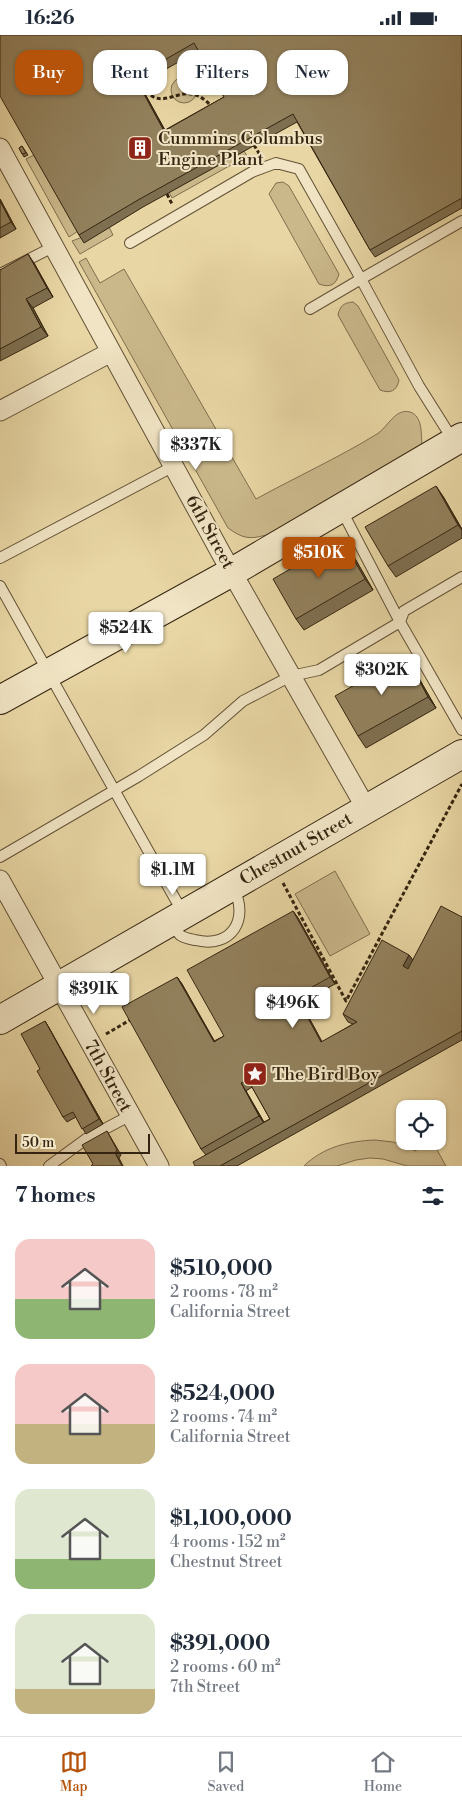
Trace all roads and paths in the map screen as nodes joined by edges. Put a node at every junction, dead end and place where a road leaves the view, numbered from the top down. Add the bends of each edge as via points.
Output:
1 (150, 95) edge
2 (215, 112) edge
3 (254, 145) edge
4 (0, 148) edge
5 (260, 155) dead end
6 (167, 193) edge
7 (172, 204) dead end
8 (462, 221) edge
9 (130, 243) dead end
10 (53, 247) junction
11 (0, 274) edge
12 (361, 279) junction
13 (310, 309) dead end
14 (111, 352) junction
15 (0, 411) edge
16 (459, 445) edge
17 (174, 466) junction
18 (340, 508) junction
19 (0, 558) edge
20 (232, 571) junction
21 (462, 577) edge
22 (0, 586) edge
23 (400, 622) junction
24 (49, 673) junction
25 (292, 677) junction
26 (0, 700) edge
27 (462, 730) edge
28 (462, 754) edge
29 (462, 784) edge
30 (113, 791) junction
31 (366, 808) junction
32 (0, 857) edge
33 (0, 880) edge
34 (282, 881) dead end
35 (233, 886) junction
36 (177, 919) junction
37 (59, 987) junction
38 (0, 1020) edge
39 (130, 1020) edge
40 (105, 1034) dead end
41 (131, 1115) junction
42 (49, 1166) edge
43 (159, 1166) edge

1 - 2 path via 164,100 183,94 201,96
3 - 5 path
4 - 10 street, 6th Street
6 - 7 path
8 - 12 lane
9 - 12 lane via 252,172 276,163 299,169
10 - 11 lane
10 - 14 street, 6th Street
12 - 13 lane
12 - 16 lane via 420,386
14 - 15 street
14 - 17 street, 6th Street
16 - 18 street
17 - 19 lane
17 - 20 street, 6th Street
18 - 20 street
18 - 23 lane
20 - 24 street
20 - 25 street, 6th Street
21 - 23 lane via 404,611
22 - 24 lane
23 - 25 lane via 319,670
23 - 27 lane
24 - 26 street
24 - 30 lane
25 - 30 lane via 243,701 204,735
25 - 31 street, 6th Street
28 - 31 street, Chestnut Street
29 - 34 path via 346,1001
30 - 32 lane
30 - 36 lane
31 - 35 street, Chestnut Street
33 - 37 street, 7th Street
35 - 36 street, Chestnut Street
35 - 36 lane via 240,899 240,915 231,934 218,941 202,942 181,937
36 - 37 street, Chestnut Street
37 - 38 street, Chestnut Street
37 - 41 street, 7th Street
39 - 40 path
41 - 42 lane via 86,1139
41 - 43 street, 7th Street

